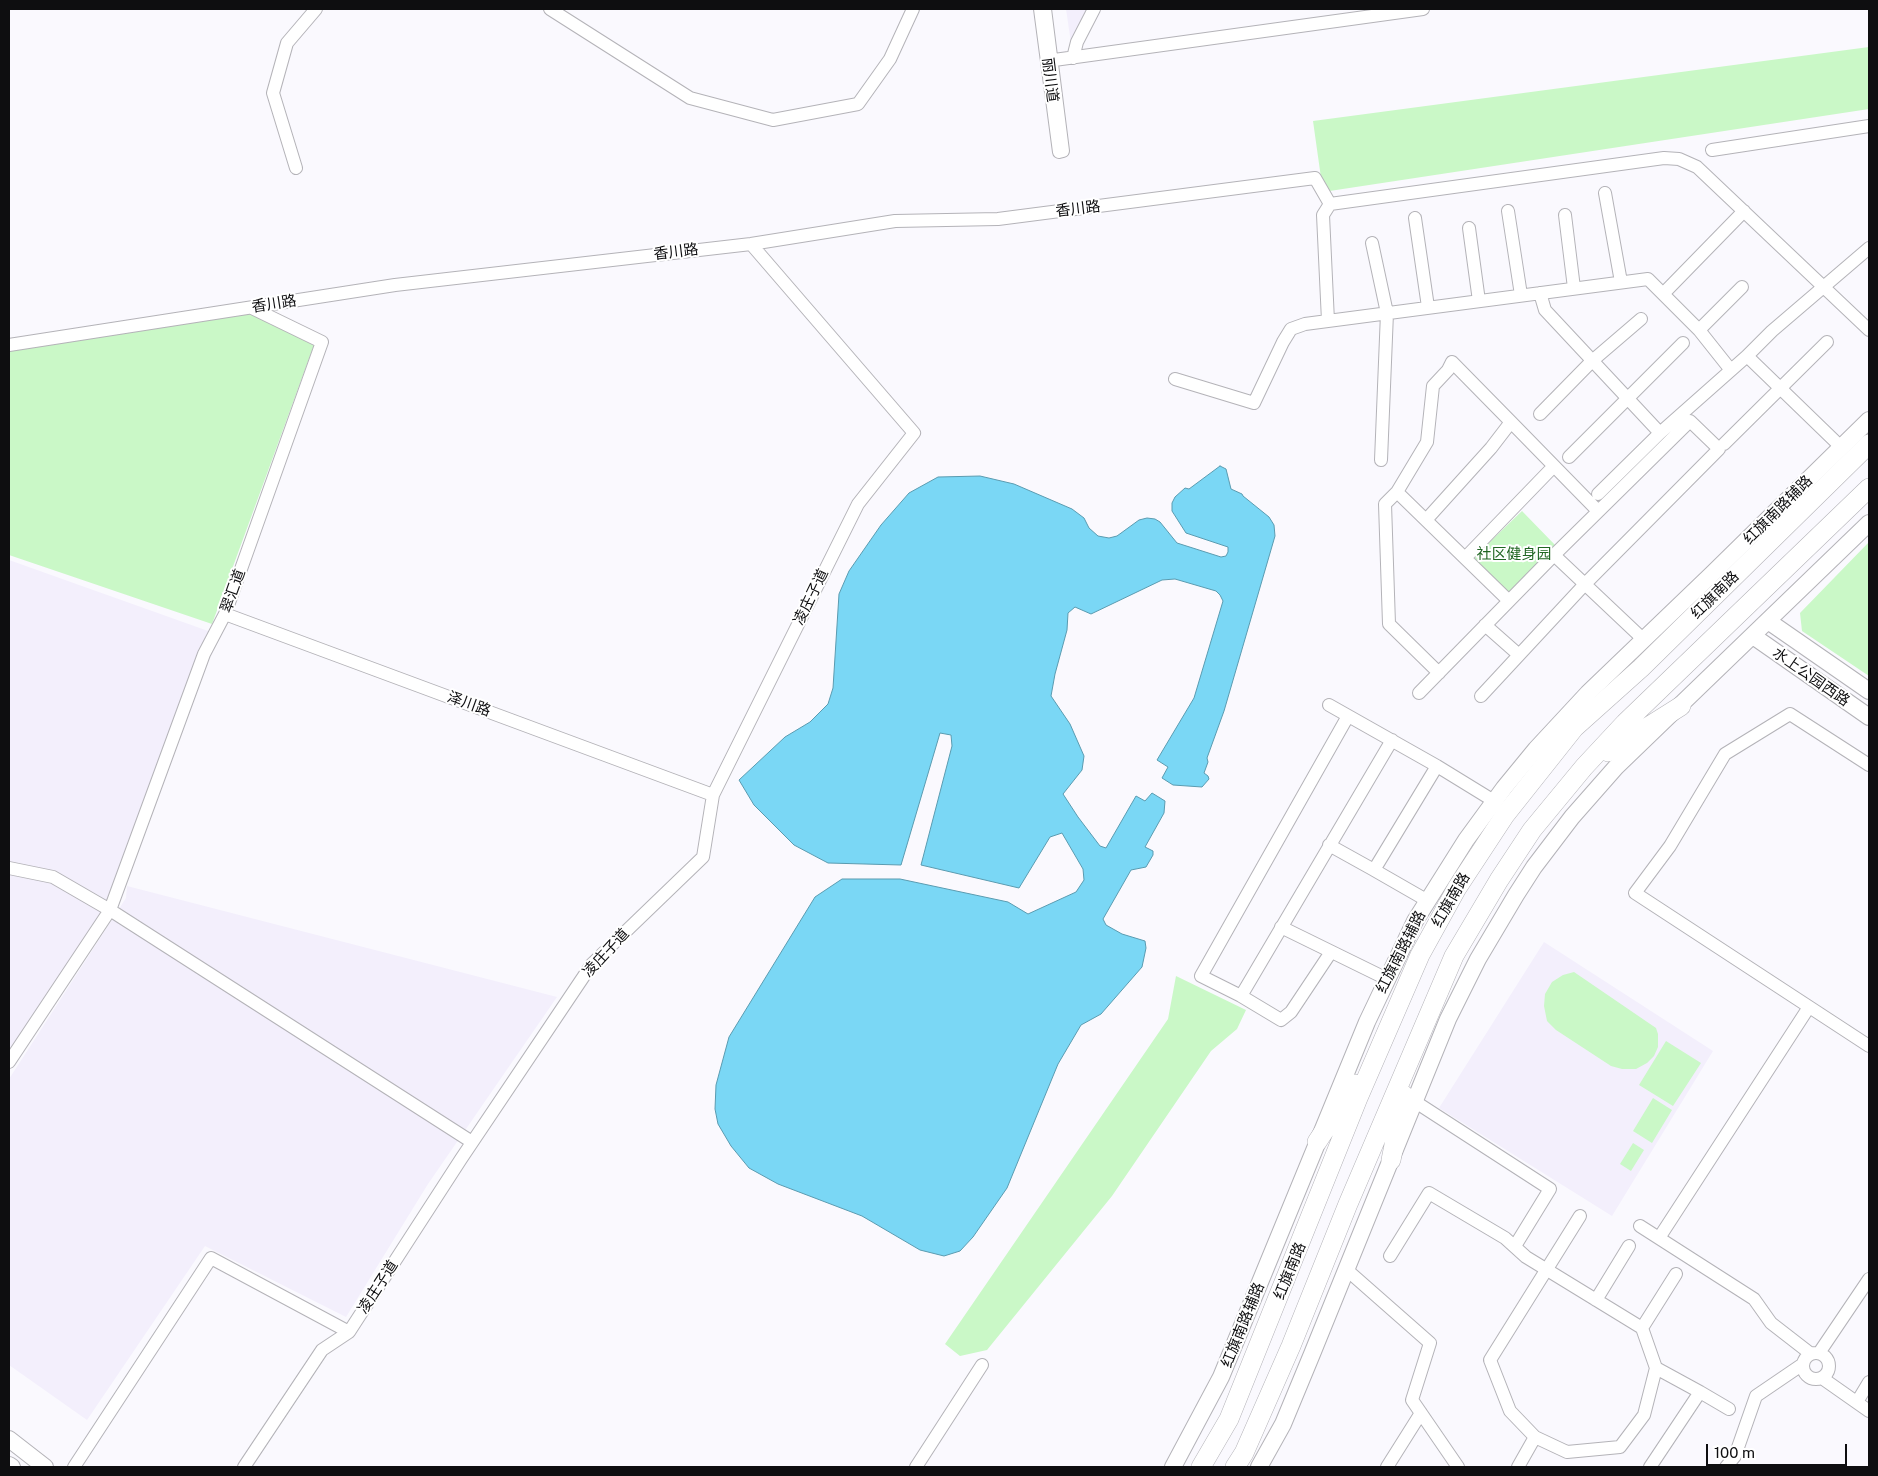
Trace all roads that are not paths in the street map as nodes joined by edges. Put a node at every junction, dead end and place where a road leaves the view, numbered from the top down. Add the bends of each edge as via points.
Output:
1 (316, 9) edge
2 (550, 9) edge
3 (913, 9) edge
4 (1040, 9) edge
5 (1045, 9) edge
6 (1094, 9) edge
7 (1423, 9) edge
8 (1073, 58) junction
9 (1050, 61) junction
10 (1869, 126) edge
11 (1712, 150) dead end
12 (1061, 152) dead end
13 (296, 168) dead end
14 (1605, 193) dead end
15 (1330, 204) junction
16 (1508, 211) dead end
17 (1744, 211) junction
18 (1565, 215) dead end
19 (1415, 218) dead end
20 (1469, 228) dead end
21 (1372, 243) dead end
22 (751, 244) junction
23 (1869, 248) edge
24 (1621, 282) junction
25 (1742, 287) dead end
26 (1824, 287) junction
27 (1574, 288) junction
28 (1540, 293) junction
29 (1663, 294) junction
30 (1521, 295) junction
31 (1479, 301) junction
32 (1428, 307) junction
33 (252, 308) junction
34 (1386, 313) junction
35 (1640, 319) dead end
36 (1328, 320) junction
37 (1699, 330) junction
38 (1869, 330) edge
39 (1827, 342) dead end
40 (1683, 343) dead end
41 (9, 345) edge
42 (1747, 356) junction
43 (1592, 361) junction
44 (1730, 369) junction
45 (1174, 378) dead end
46 (1780, 388) junction
47 (1627, 398) junction
48 (1540, 414) dead end
49 (1869, 420) edge
50 (1511, 422) junction
51 (1660, 433) junction
52 (1724, 444) dead end
53 (1869, 444) edge
54 (1841, 447) junction
55 (1568, 457) dead end
56 (1381, 460) dead end
57 (1554, 466) junction
58 (1869, 488) edge
59 (1397, 492) junction
60 (1598, 494) dead end
61 (1598, 511) junction
62 (1426, 520) junction
63 (1869, 522) edge
64 (1554, 554) junction
65 (1465, 558) junction
66 (1585, 584) junction
67 (1509, 601) junction
68 (225, 614) junction
69 (1768, 621) junction
70 (1486, 625) junction
71 (1754, 636) junction
72 (1644, 640) junction
73 (1520, 655) junction
74 (1439, 673) junction
75 (1869, 691) edge
76 (1419, 693) dead end
77 (1482, 696) dead end
78 (1329, 706) dead end
79 (1681, 706) junction
80 (1348, 716) junction
81 (1869, 717) edge
82 (1392, 740) junction
83 (1869, 765) edge
84 (1437, 766) junction
85 (1584, 768) junction
86 (713, 795) junction
87 (1494, 801) junction
88 (1329, 845) junction
89 (9, 868) edge
90 (1374, 870) junction
91 (1428, 901) junction
92 (110, 910) junction
93 (1281, 927) junction
94 (1331, 952) junction
95 (1387, 979) junction
96 (1241, 996) junction
97 (1809, 1007) junction
98 (1382, 1043) junction
99 (1869, 1046) edge
100 (1410, 1060) junction
101 (9, 1062) edge
102 (1414, 1101) junction
103 (472, 1142) junction
104 (1317, 1142) junction
105 (1391, 1160) junction
106 (1580, 1216) dead end
107 (1640, 1226) dead end
108 (1659, 1238) junction
109 (1515, 1246) junction
110 (1629, 1246) dead end
111 (1390, 1256) dead end
112 (1347, 1270) junction
113 (1547, 1270) junction
114 (1676, 1274) dead end
115 (1869, 1279) edge
116 (1596, 1300) junction
117 (1642, 1328) junction
118 (349, 1332) junction
119 (1815, 1354) junction
120 (1803, 1364) junction
121 (982, 1365) dead end
122 (1656, 1368) junction
123 (1822, 1378) junction
124 (1869, 1382) edge
125 (1700, 1392) junction
126 (1857, 1402) junction
127 (1729, 1409) dead end
128 (1869, 1411) edge
129 (1421, 1413) junction
130 (1535, 1436) junction
131 (9, 1439) edge
132 (9, 1465) edge
133 (1264, 1465) edge
134 (12, 1467) edge
135 (45, 1467) edge
136 (74, 1467) edge
137 (244, 1467) edge
138 (916, 1467) edge
139 (1173, 1467) edge
140 (1200, 1467) edge
141 (1235, 1467) edge
142 (1387, 1467) edge
143 (1458, 1467) edge
144 (1518, 1467) edge
145 (1650, 1467) edge
146 (1726, 1467) edge

1 - 13 street via 287,43 273,93
2 - 3 street via 690,98 773,120 858,104 890,59
4 - 9 street, 丽川道
5 - 9 street, 丽川道
6 - 8 street via 1077,42
7 - 8 street
8 - 9 street
9 - 12 street, 丽川道
10 - 11 street
14 - 24 street
15 - 17 street via 1664,158 1679,159 1697,167
15 - 22 street, 香川路 via 1315,178 998,219 895,221
15 - 36 street via 1323,215
16 - 30 street
17 - 26 street
17 - 29 street
18 - 27 street
19 - 32 street
20 - 31 street
21 - 34 street
22 - 33 street, 香川路 via 395,285
22 - 86 street, 凌庄子道 via 914,433 858,504
23 - 26 street
24 - 27 street
24 - 29 street via 1648,279
25 - 37 street
26 - 38 street
26 - 42 street
27 - 28 street
28 - 30 street
28 - 43 street via 1545,310
29 - 37 street
30 - 31 street
31 - 32 street
32 - 34 street
33 - 41 street, 香川路
33 - 68 street, 翠汇道 via 322,342
34 - 36 street
34 - 56 street
35 - 43 street
36 - 45 street via 1291,329 1254,403
37 - 44 street
39 - 46 street
40 - 47 street
42 - 44 street
42 - 46 street
43 - 47 street
43 - 48 street
44 - 51 street
46 - 52 street
46 - 54 street
47 - 51 street
47 - 55 street
49 - 54 main road, 红旗南路辅路
50 - 57 street
50 - 59 street via 1452,362 1433,386 1427,442
50 - 62 street
51 - 60 street
53 - 98 highway, 红旗南路 via 1641,668 1574,728 1505,815 1457,888 1420,955
54 - 72 main road, 红旗南路辅路
57 - 61 street
57 - 65 street
58 - 85 highway, 红旗南路 via 1632,717
59 - 62 street
59 - 74 street via 1385,504 1389,624
61 - 64 street
61 - 66 street via 1690,421 1719,449
62 - 65 street
63 - 69 main road
64 - 66 street
64 - 67 street
65 - 67 street
66 - 72 street
66 - 73 street
67 - 70 street
68 - 86 street, 泽川路
68 - 92 street, 翠汇道 via 204,654
69 - 71 main road
69 - 75 main road, 水上公园西路
70 - 73 street
70 - 74 street
71 - 79 main road
71 - 81 main road, 水上公园西路
72 - 87 main road, 红旗南路辅路 via 1575,707
73 - 77 street
74 - 76 street
78 - 80 street
79 - 85 highway
79 - 102 main road via 1590,796 1534,867 1470,976
80 - 82 street
80 - 96 street via 1201,976
82 - 84 street
82 - 88 street
83 - 97 street via 1790,714 1725,754 1670,846 1635,893
84 - 87 street
84 - 90 street
85 - 100 highway, 红旗南路 via 1532,830 1499,880 1454,956
86 - 103 street, 凌庄子道 via 703,857 592,964
87 - 91 main road, 红旗南路辅路
88 - 90 street
88 - 93 street
89 - 92 street via 53,877
90 - 91 street
91 - 95 main road, 红旗南路辅路 via 1414,921
92 - 101 street, 翠汇道
92 - 103 street
93 - 94 street
93 - 96 street
94 - 95 street
94 - 96 street via 1291,1012 1281,1020
95 - 104 main road, 红旗南路辅路
97 - 99 street
97 - 108 street
98 - 104 highway
98 - 140 highway, 红旗南路 via 1230,1419
100 - 105 highway
100 - 141 highway, 红旗南路 via 1291,1346
102 - 105 main road
102 - 109 street via 1550,1189
103 - 118 street, 凌庄子道
104 - 139 main road, 红旗南路辅路 via 1222,1377
105 - 112 main road
106 - 113 street
107 - 108 street
108 - 119 street via 1754,1299 1771,1323
109 - 111 street via 1429,1193
109 - 113 street
110 - 116 street
112 - 129 street via 1430,1343 1412,1400
112 - 133 main road
113 - 116 street
113 - 130 street via 1490,1360 1510,1411
114 - 117 street
115 - 119 street
116 - 117 street
117 - 122 street
118 - 136 street via 211,1258
118 - 137 street via 322,1350
119 - 120 street
119 - 123 street via 1824,1355 1829,1362 1828,1371
120 - 123 street via 1804,1372 1810,1378
120 - 146 street via 1756,1396 1735,1456
121 - 138 street
122 - 125 street
122 - 130 street via 1644,1415 1620,1447 1568,1452
123 - 126 street
124 - 126 street
125 - 127 street
125 - 145 street
126 - 128 street
129 - 142 street
129 - 143 street
130 - 144 street
131 - 135 main road
132 - 134 main road

